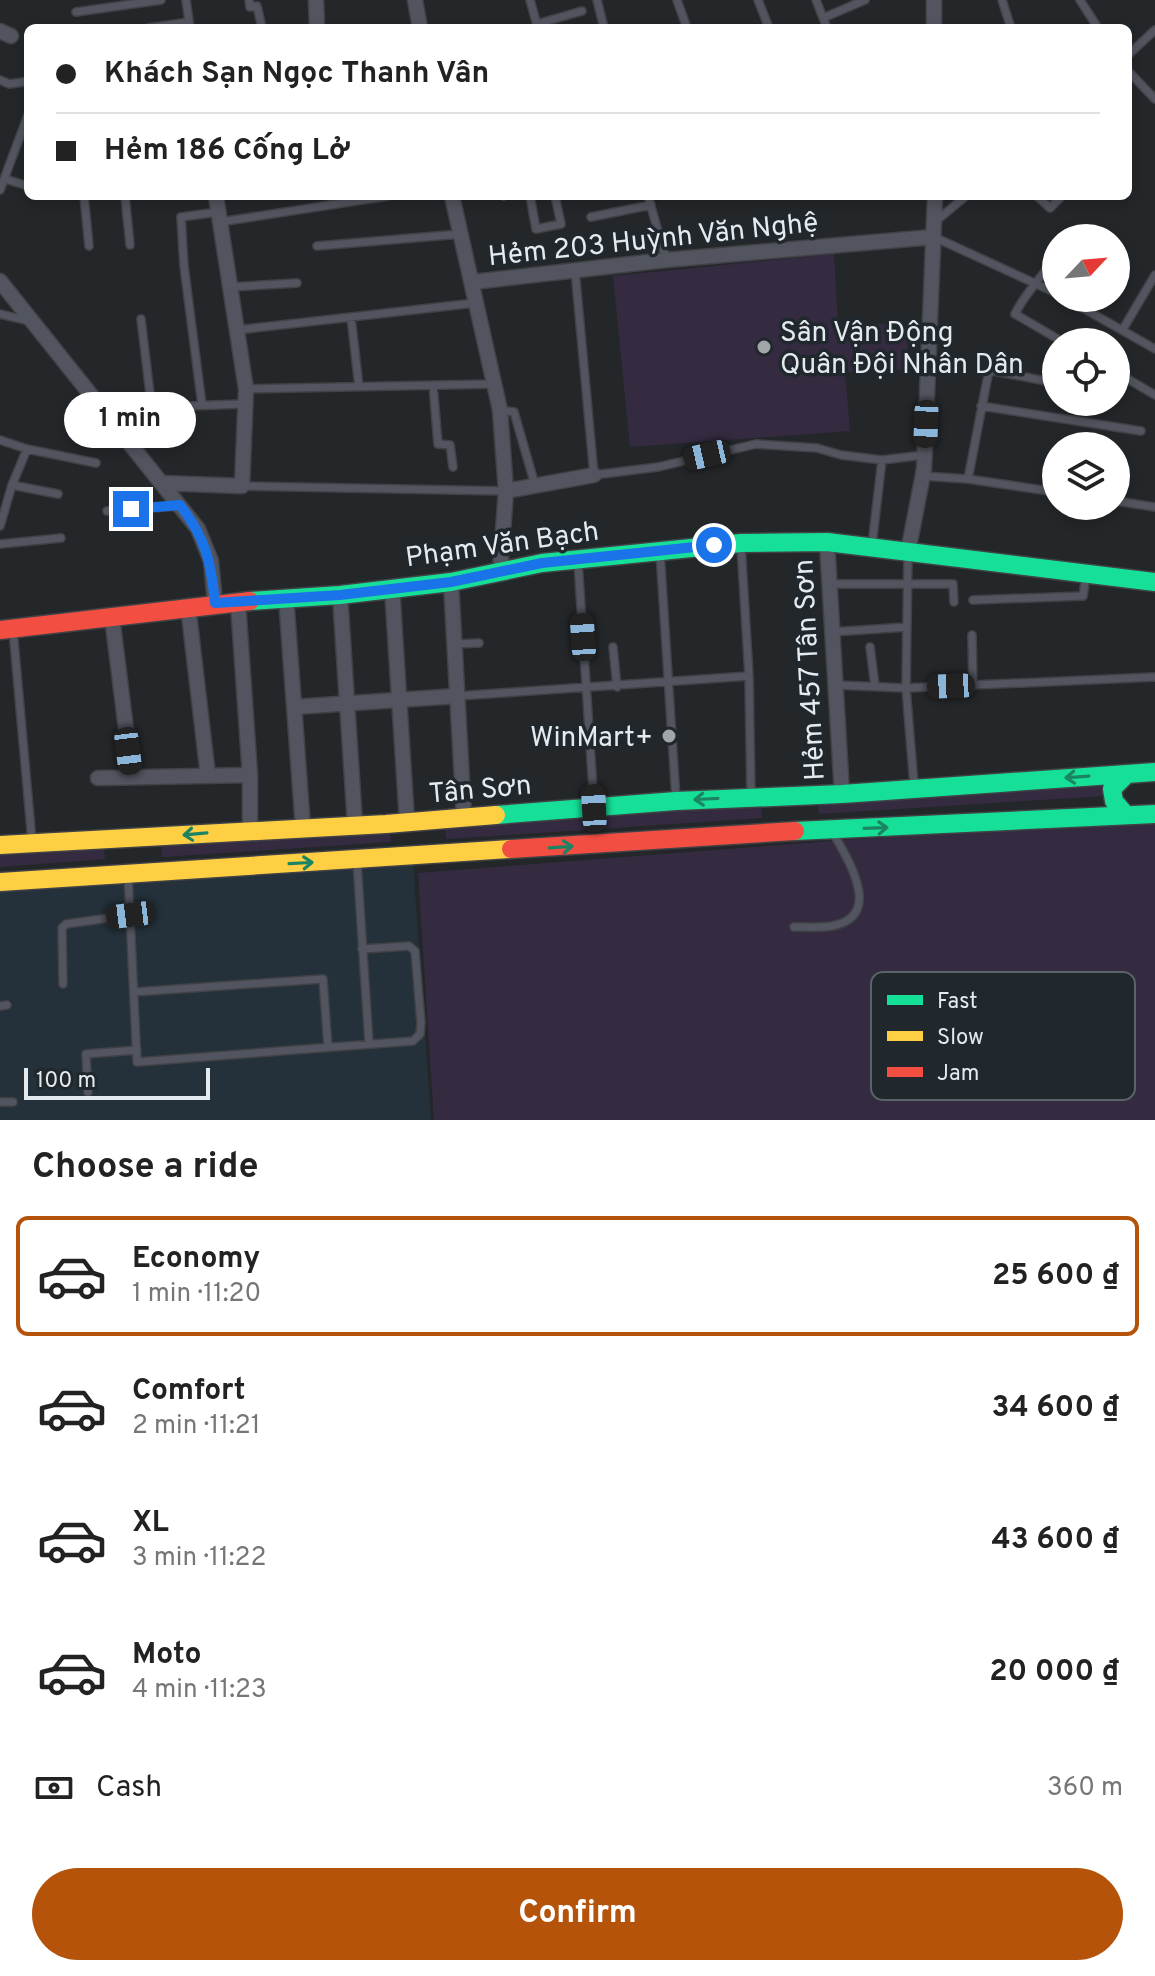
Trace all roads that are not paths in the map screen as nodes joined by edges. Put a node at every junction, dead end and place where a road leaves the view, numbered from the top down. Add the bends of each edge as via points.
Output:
1 (161, 0) edge
2 (186, 0) edge
3 (249, 0) edge
4 (316, 0) edge
5 (415, 0) edge
6 (530, 0) edge
7 (597, 0) edge
8 (677, 0) edge
9 (758, 0) edge
10 (816, 0) edge
11 (865, 0) edge
12 (934, 0) edge
13 (1002, 0) edge
14 (1080, 0) edge
15 (582, 11) dead end
16 (76, 12) dead end
17 (823, 18) junction
18 (190, 24) edge
19 (261, 24) edge
20 (317, 24) edge
21 (419, 24) edge
22 (537, 24) edge
23 (544, 24) edge
24 (603, 24) edge
25 (686, 24) edge
26 (765, 24) edge
27 (825, 24) edge
28 (934, 24) edge
29 (1010, 24) edge
30 (1095, 24) edge
31 (1155, 30) edge
32 (1132, 51) edge
33 (1132, 75) edge
34 (0, 80) edge
35 (24, 82) dead end
36 (1155, 99) edge
37 (24, 126) edge
38 (5, 179) junction
39 (24, 185) edge
40 (0, 190) edge
41 (84, 200) edge
42 (125, 200) edge
43 (217, 200) edge
44 (356, 200) edge
45 (453, 200) edge
46 (531, 200) edge
47 (556, 200) edge
48 (650, 200) edge
49 (935, 200) edge
50 (961, 200) edge
51 (1041, 200) edge
52 (1058, 200) edge
53 (219, 217) junction
54 (591, 217) dead end
55 (936, 221) junction
56 (461, 234) junction
57 (933, 237) junction
58 (130, 245) dead end
59 (89, 246) dead end
60 (317, 246) dead end
61 (666, 260) junction
62 (575, 270) junction
63 (1155, 275) edge
64 (1042, 278) edge
65 (0, 281) edge
66 (473, 282) junction
67 (297, 283) dead end
68 (1038, 284) junction
69 (1042, 286) edge
70 (230, 287) junction
71 (1145, 292) junction
72 (1155, 298) edge
73 (477, 303) junction
74 (1091, 312) edge
75 (0, 314) edge
76 (351, 317) junction
77 (141, 319) dead end
78 (34, 322) junction
79 (1121, 328) edge
80 (1124, 328) edge
81 (237, 330) junction
82 (1042, 330) edge
83 (1130, 333) edge
84 (1155, 349) edge
85 (1042, 380) edge
86 (1130, 380) edge
87 (495, 384) junction
88 (433, 385) junction
89 (359, 387) junction
90 (1155, 395) edge
91 (245, 397) junction
92 (202, 405) junction
93 (185, 406) dead end
94 (981, 406) junction
95 (500, 410) junction
96 (106, 412) junction
97 (1141, 431) dead end
98 (0, 440) edge
99 (27, 449) junction
100 (925, 455) junction
101 (882, 460) junction
102 (96, 463) dead end
103 (453, 467) dead end
104 (594, 475) junction
105 (923, 476) junction
106 (968, 479) junction
107 (162, 483) junction
108 (12, 485) junction
109 (242, 486) junction
110 (535, 486) junction
111 (1042, 490) edge
112 (506, 491) junction
113 (58, 494) dead end
114 (1155, 495) edge
115 (1130, 503) edge
116 (180, 505) junction
117 (1154, 507) edge
118 (107, 511) dead end
119 (0, 526) edge
120 (61, 538) dead end
121 (827, 542) junction
122 (741, 543) junction
123 (0, 544) edge
124 (872, 547) junction
125 (660, 550) junction
126 (908, 552) junction
127 (578, 560) junction
128 (500, 571) junction
129 (1087, 574) junction
130 (451, 582) junction
131 (1155, 582) edge
132 (830, 584) junction
133 (906, 584) junction
134 (392, 587) junction
135 (340, 595) junction
136 (286, 597) junction
137 (973, 600) dead end
138 (954, 602) dead end
139 (215, 603) junction
140 (238, 603) junction
141 (188, 606) junction
142 (112, 617) junction
143 (907, 627) junction
144 (7, 629) edge
145 (832, 632) junction
146 (972, 635) dead end
147 (479, 643) dead end
148 (454, 644) junction
149 (613, 647) dead end
150 (870, 647) dead end
151 (749, 676) junction
152 (1155, 677) edge
153 (669, 683) junction
154 (834, 685) junction
155 (875, 686) junction
156 (973, 686) junction
157 (617, 687) junction
158 (906, 688) junction
159 (587, 689) junction
160 (457, 696) junction
161 (400, 699) junction
162 (347, 703) junction
163 (294, 707) junction
164 (1155, 772) edge
165 (1127, 774) junction
166 (250, 775) junction
167 (208, 776) junction
168 (132, 777) junction
169 (98, 778) dead end
170 (914, 788) junction
171 (842, 794) junction
172 (806, 796) junction
173 (755, 797) junction
174 (676, 801) junction
175 (594, 808) junction
176 (1155, 814) edge
177 (1126, 815) junction
178 (464, 817) junction
179 (434, 820) junction
180 (407, 822) junction
181 (355, 824) junction
182 (386, 824) junction
183 (303, 828) junction
184 (831, 829) junction
185 (250, 830) junction
186 (810, 830) junction
187 (763, 833) junction
188 (156, 837) junction
189 (105, 839) junction
190 (32, 843) junction
191 (0, 845) edge
192 (436, 855) junction
193 (388, 858) junction
194 (357, 860) junction
195 (154, 871) junction
196 (127, 873) junction
197 (97, 874) junction
198 (0, 882) edge
199 (130, 915) junction
200 (794, 927) dead end
201 (362, 949) junction
202 (63, 984) dead end
203 (134, 992) junction
204 (369, 1043) junction
205 (328, 1047) junction
206 (137, 1050) junction
207 (88, 1092) dead end
208 (0, 1102) edge
209 (13, 1102) dead end

1 - 16 lane
2 - 18 lane
3 - 19 lane via 250,7 257,6
4 - 20 street
5 - 21 street
6 - 22 lane
7 - 24 lane
8 - 25 lane
9 - 26 lane
10 - 17 lane
11 - 17 lane
12 - 28 street
13 - 29 lane
14 - 30 lane
15 - 23 lane
17 - 27 lane
31 - 32 lane
33 - 36 lane
34 - 35 lane
37 - 38 lane
38 - 39 lane
38 - 40 lane
41 - 59 lane
42 - 58 lane
43 - 53 street
44 - 53 lane
45 - 56 street
46 - 47 lane via 536,229 561,224
48 - 54 lane
48 - 61 lane
49 - 55 street
50 - 55 lane
51 - 52 lane via 1050,208
53 - 70 street
53 - 92 lane via 181,217
55 - 57 street
56 - 60 lane
56 - 66 street
57 - 61 street, Hẻm 203 Huỳnh Văn Nghệ
57 - 68 lane
57 - 100 street
61 - 62 street, Hẻm 203 Huỳnh Văn Nghệ
62 - 66 street, Hẻm 203 Huỳnh Văn Nghệ
62 - 104 lane
63 - 71 lane
64 - 68 lane
65 - 78 street
66 - 73 street
67 - 70 lane
68 - 69 lane
68 - 82 lane via 1015,314
70 - 81 street
71 - 72 lane
71 - 80 lane
73 - 76 lane
73 - 87 street
74 - 79 lane
75 - 78 lane
76 - 81 lane
76 - 89 lane
77 - 96 lane via 151,402
78 - 96 street
81 - 91 street
83 - 84 lane
85 - 94 lane via 989,370
86 - 90 lane
87 - 88 lane
87 - 95 street
88 - 89 lane
88 - 103 lane via 438,444 450,445
89 - 91 lane
91 - 92 lane
91 - 109 street
92 - 93 lane
94 - 97 lane
94 - 106 lane
95 - 110 lane via 514,412
95 - 112 street
96 - 107 street
98 - 99 lane
99 - 102 lane
99 - 108 lane
100 - 101 lane
100 - 105 street
101 - 104 lane via 756,444 658,467
101 - 124 lane
104 - 110 street
105 - 106 lane
105 - 126 street
106 - 111 lane
107 - 109 street
107 - 116 street
108 - 113 lane
108 - 119 lane
109 - 112 lane
110 - 112 street
112 - 128 street
114 - 117 lane
115 - 117 lane
116 - 118 lane
116 - 139 street via 198,529 211,561
120 - 123 lane
121 - 122 street, Phạm Văn Bạch
121 - 124 street, Phạm Văn Bạch
121 - 132 street, Hẻm 457 Tân Sơn
122 - 125 street, Phạm Văn Bạch
122 - 151 lane
124 - 126 street, Phạm Văn Bạch
125 - 127 street, Phạm Văn Bạch
125 - 153 lane
126 - 129 street, Phạm Văn Bạch
126 - 133 lane
127 - 128 street, Phạm Văn Bạch
127 - 159 lane
128 - 130 street, Phạm Văn Bạch
129 - 131 street, Phạm Văn Bạch
129 - 137 lane via 1083,596
130 - 134 street, Phạm Văn Bạch
130 - 148 street
132 - 133 lane
132 - 145 street, Hẻm 457 Tân Sơn
133 - 138 lane via 953,584
133 - 143 lane
134 - 135 street, Phạm Văn Bạch
134 - 161 street
135 - 136 street, Phạm Văn Bạch
135 - 162 street
136 - 140 street, Phạm Văn Bạch
136 - 163 street
139 - 140 street, Phạm Văn Bạch
139 - 141 street, Phạm Văn Bạch
140 - 166 street
141 - 142 street, Phạm Văn Bạch
141 - 167 street
142 - 144 street, Phạm Văn Bạch
142 - 168 street
143 - 145 lane
143 - 158 lane
144 - 190 lane
145 - 154 street, Hẻm 457 Tân Sơn
146 - 156 lane
147 - 148 lane
148 - 160 street
149 - 157 lane
150 - 155 lane
151 - 153 lane
151 - 173 lane
152 - 156 lane
153 - 157 lane
153 - 174 lane
154 - 155 lane
154 - 171 street, Hẻm 457 Tân Sơn
155 - 158 lane
156 - 158 lane
157 - 159 lane
158 - 170 lane
159 - 160 lane
159 - 175 lane
160 - 161 street
160 - 178 street
161 - 162 street
161 - 180 street
162 - 163 street
162 - 181 street
163 - 183 street
164 - 165 street, Tân Sơn
165 -> 170 street, Tân Sơn
165 - 177 street via 1112,789
166 - 167 street
166 - 185 street
167 - 168 street
168 - 169 street
170 - 171 street, Tân Sơn
171 - 172 street, Tân Sơn
172 - 173 street, Tân Sơn
172 - 186 street via 796,810
173 -> 174 street, Tân Sơn
173 - 187 street via 773,806 776,815
174 - 175 street, Tân Sơn
175 - 178 street, Tân Sơn
176 - 177 street
184 -> 177 street
178 - 179 street, Tân Sơn
179 - 180 street, Tân Sơn
179 - 192 street via 422,840
180 - 182 street, Tân Sơn
181 - 182 street, Tân Sơn
181 - 183 street, Tân Sơn
182 - 193 street via 400,839
183 - 185 street, Tân Sơn
184 - 186 street
184 - 200 lane via 861,897 857,909 836,925
185 -> 188 street, Tân Sơn
186 - 187 street
192 -> 187 street
188 - 189 street, Tân Sơn
188 - 195 street via 142,851 146,866
189 - 190 street, Tân Sơn
189 - 197 street via 118,858 111,870
190 - 191 street, Tân Sơn
192 - 193 street
193 - 194 street
195 -> 194 street
194 - 201 lane
195 - 196 street
196 - 197 street
196 - 199 lane
197 - 198 street
199 - 202 lane via 62,928
199 - 203 lane
201 - 204 lane
201 - 204 lane via 413,949 421,1023 413,1041
203 - 205 lane via 323,979
203 - 206 lane
204 - 205 lane
205 - 206 lane via 137,1062
206 - 207 lane via 86,1054
208 - 209 lane

